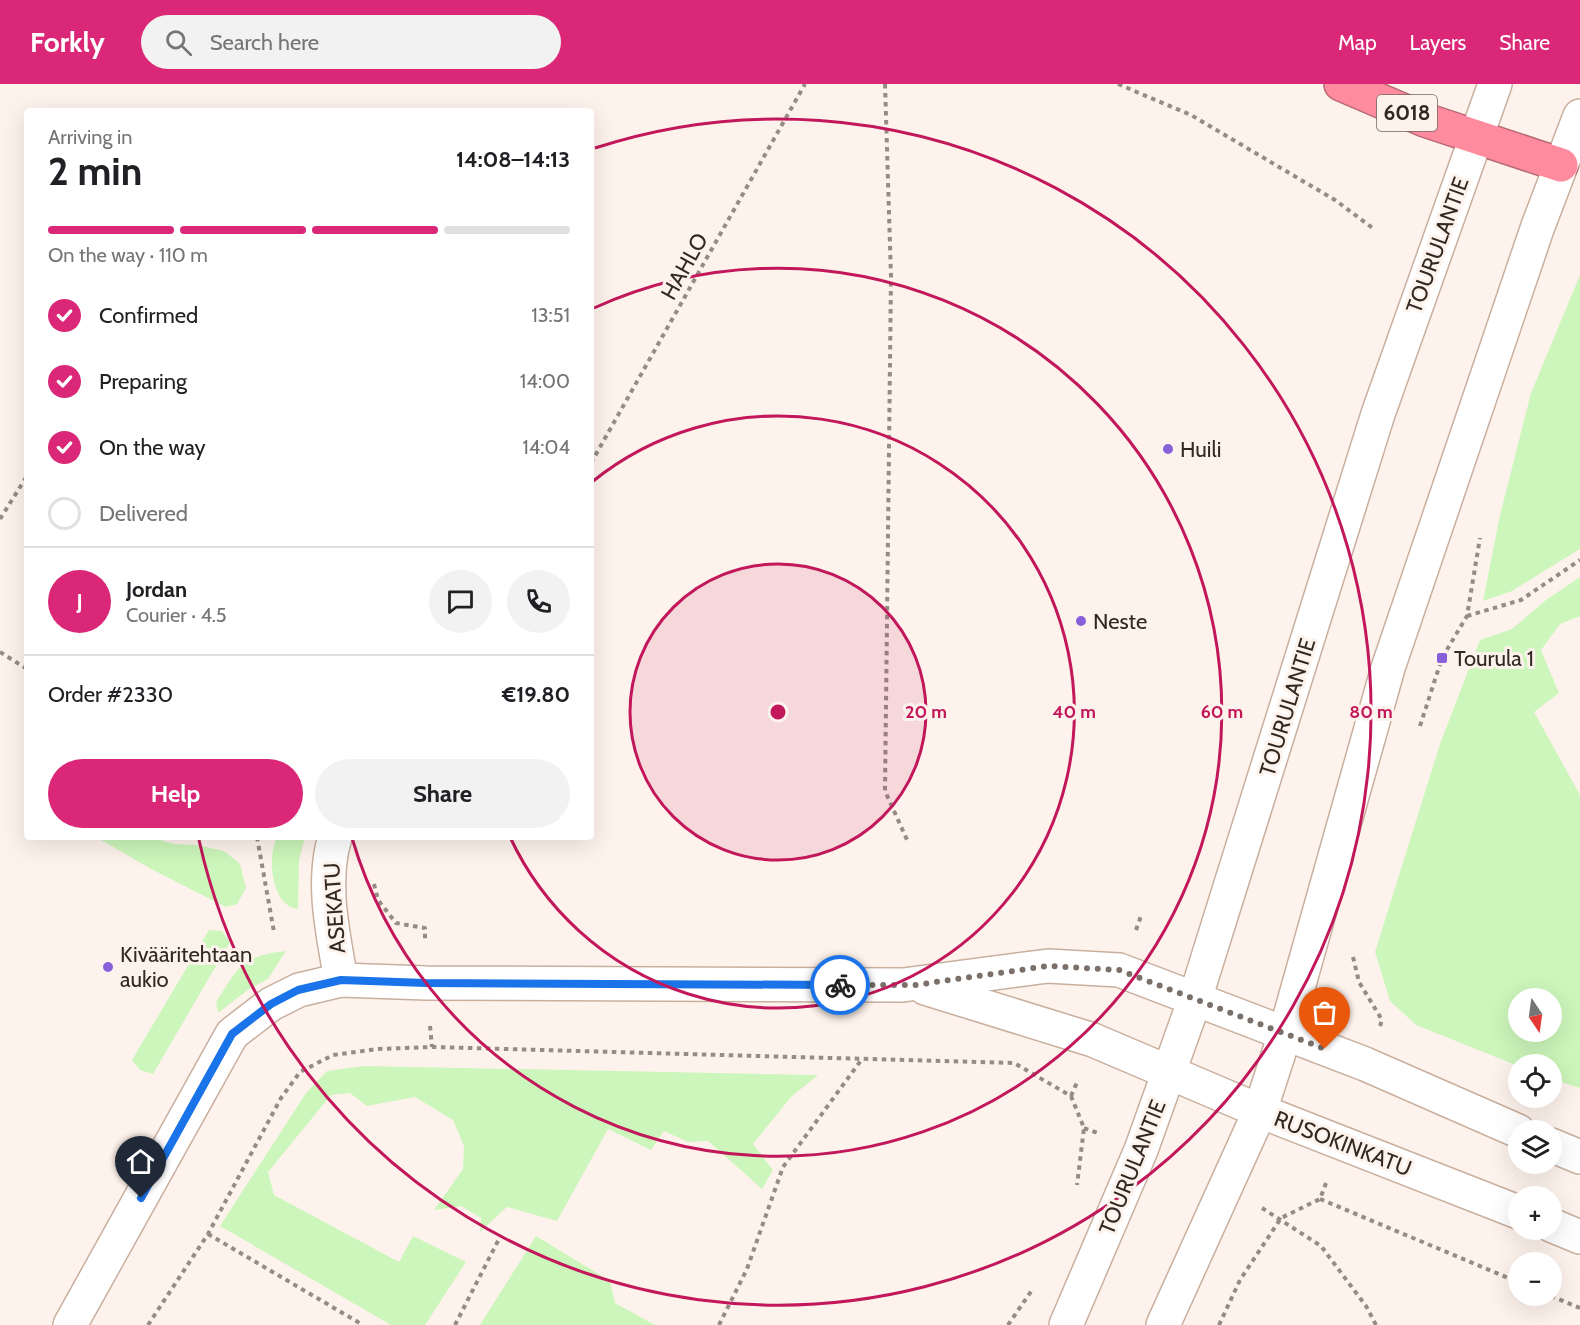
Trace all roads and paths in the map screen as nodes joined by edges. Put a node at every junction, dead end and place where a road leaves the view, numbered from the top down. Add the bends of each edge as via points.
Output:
1 (805, 84) edge
2 (885, 84) edge
3 (1118, 84) edge
4 (1341, 84) edge
5 (1495, 84) edge
6 (1580, 116) edge
7 (1475, 137) junction
8 (1561, 165) junction
9 (1374, 230) dead end
10 (594, 458) edge
11 (24, 481) edge
12 (0, 519) edge
13 (1481, 533) dead end
14 (1580, 560) edge
15 (1467, 616) junction
16 (0, 652) edge
17 (24, 667) edge
18 (1418, 730) dead end
19 (256, 840) edge
20 (333, 840) edge
21 (908, 842) dead end
22 (274, 932) dead end
23 (1352, 951) dead end
24 (341, 980) junction
25 (915, 985) junction
26 (1195, 999) junction
27 (1285, 1034) junction
28 (863, 1058) junction
29 (1377, 1070) junction
30 (1169, 1073) junction
31 (1260, 1111) junction
32 (1508, 1127) edge
33 (1339, 1141) junction
34 (1562, 1150) edge
35 (1580, 1157) edge
36 (1076, 1195) dead end
37 (1320, 1199) junction
38 (1508, 1208) edge
39 (1281, 1218) junction
40 (1562, 1230) edge
41 (208, 1234) junction
42 (501, 1235) dead end
43 (1580, 1237) edge
44 (1508, 1278) edge
45 (1033, 1288) dead end
46 (1562, 1301) edge
47 (1580, 1308) edge
48 (70, 1325) edge
49 (148, 1325) edge
50 (363, 1325) edge
51 (455, 1325) edge
52 (719, 1325) edge
53 (1008, 1325) edge
54 (1066, 1325) edge
55 (1163, 1325) edge
56 (1219, 1325) edge
57 (1376, 1325) edge

1 - 10 path, HAHLO
2 - 21 path via 891,277 885,791
3 - 9 path via 1191,115 1335,200
4 - 7 highway, 6018
5 - 7 main road, TOURULANTIE
6 - 8 main road
7 - 8 highway, 6018
7 - 26 main road, TOURULANTIE via 1378,414
8 - 27 main road via 1388,668
11 - 12 path
13 - 15 path
14 - 15 path via 1521,600
15 - 18 path via 1442,658
16 - 17 path
19 - 22 path
20 - 24 main road, ASEKATU via 328,859
23 - 29 path via 1359,982 1382,1020
24 - 25 main road
24 - 48 main road via 298,990 271,1004 232,1034
25 - 26 main road via 1048,966 1119,970
25 - 30 main road, RUSOKINKATU via 1093,1040
26 - 27 main road
26 - 30 main road, TOURULANTIE
27 - 29 main road
27 - 31 main road
28 - 36 path, TOURULANTIE via 1014,1063 1071,1096 1084,1128
28 - 41 path via 432,1047 333,1055 300,1072 281,1098
28 - 52 path via 783,1167 747,1269
29 - 32 main road
30 - 31 main road, RUSOKINKATU
30 - 54 main road, TOURULANTIE
31 - 33 main road, RUSOKINKATU
31 - 55 main road
33 - 37 path
33 - 38 main road, RUSOKINKATU
34 - 35 main road
37 - 39 path
37 - 44 path
39 - 56 path via 1240,1280
39 - 57 path via 1321,1246
40 - 43 main road
41 - 49 path
41 - 50 path
42 - 51 path
45 - 53 path
46 - 47 path

